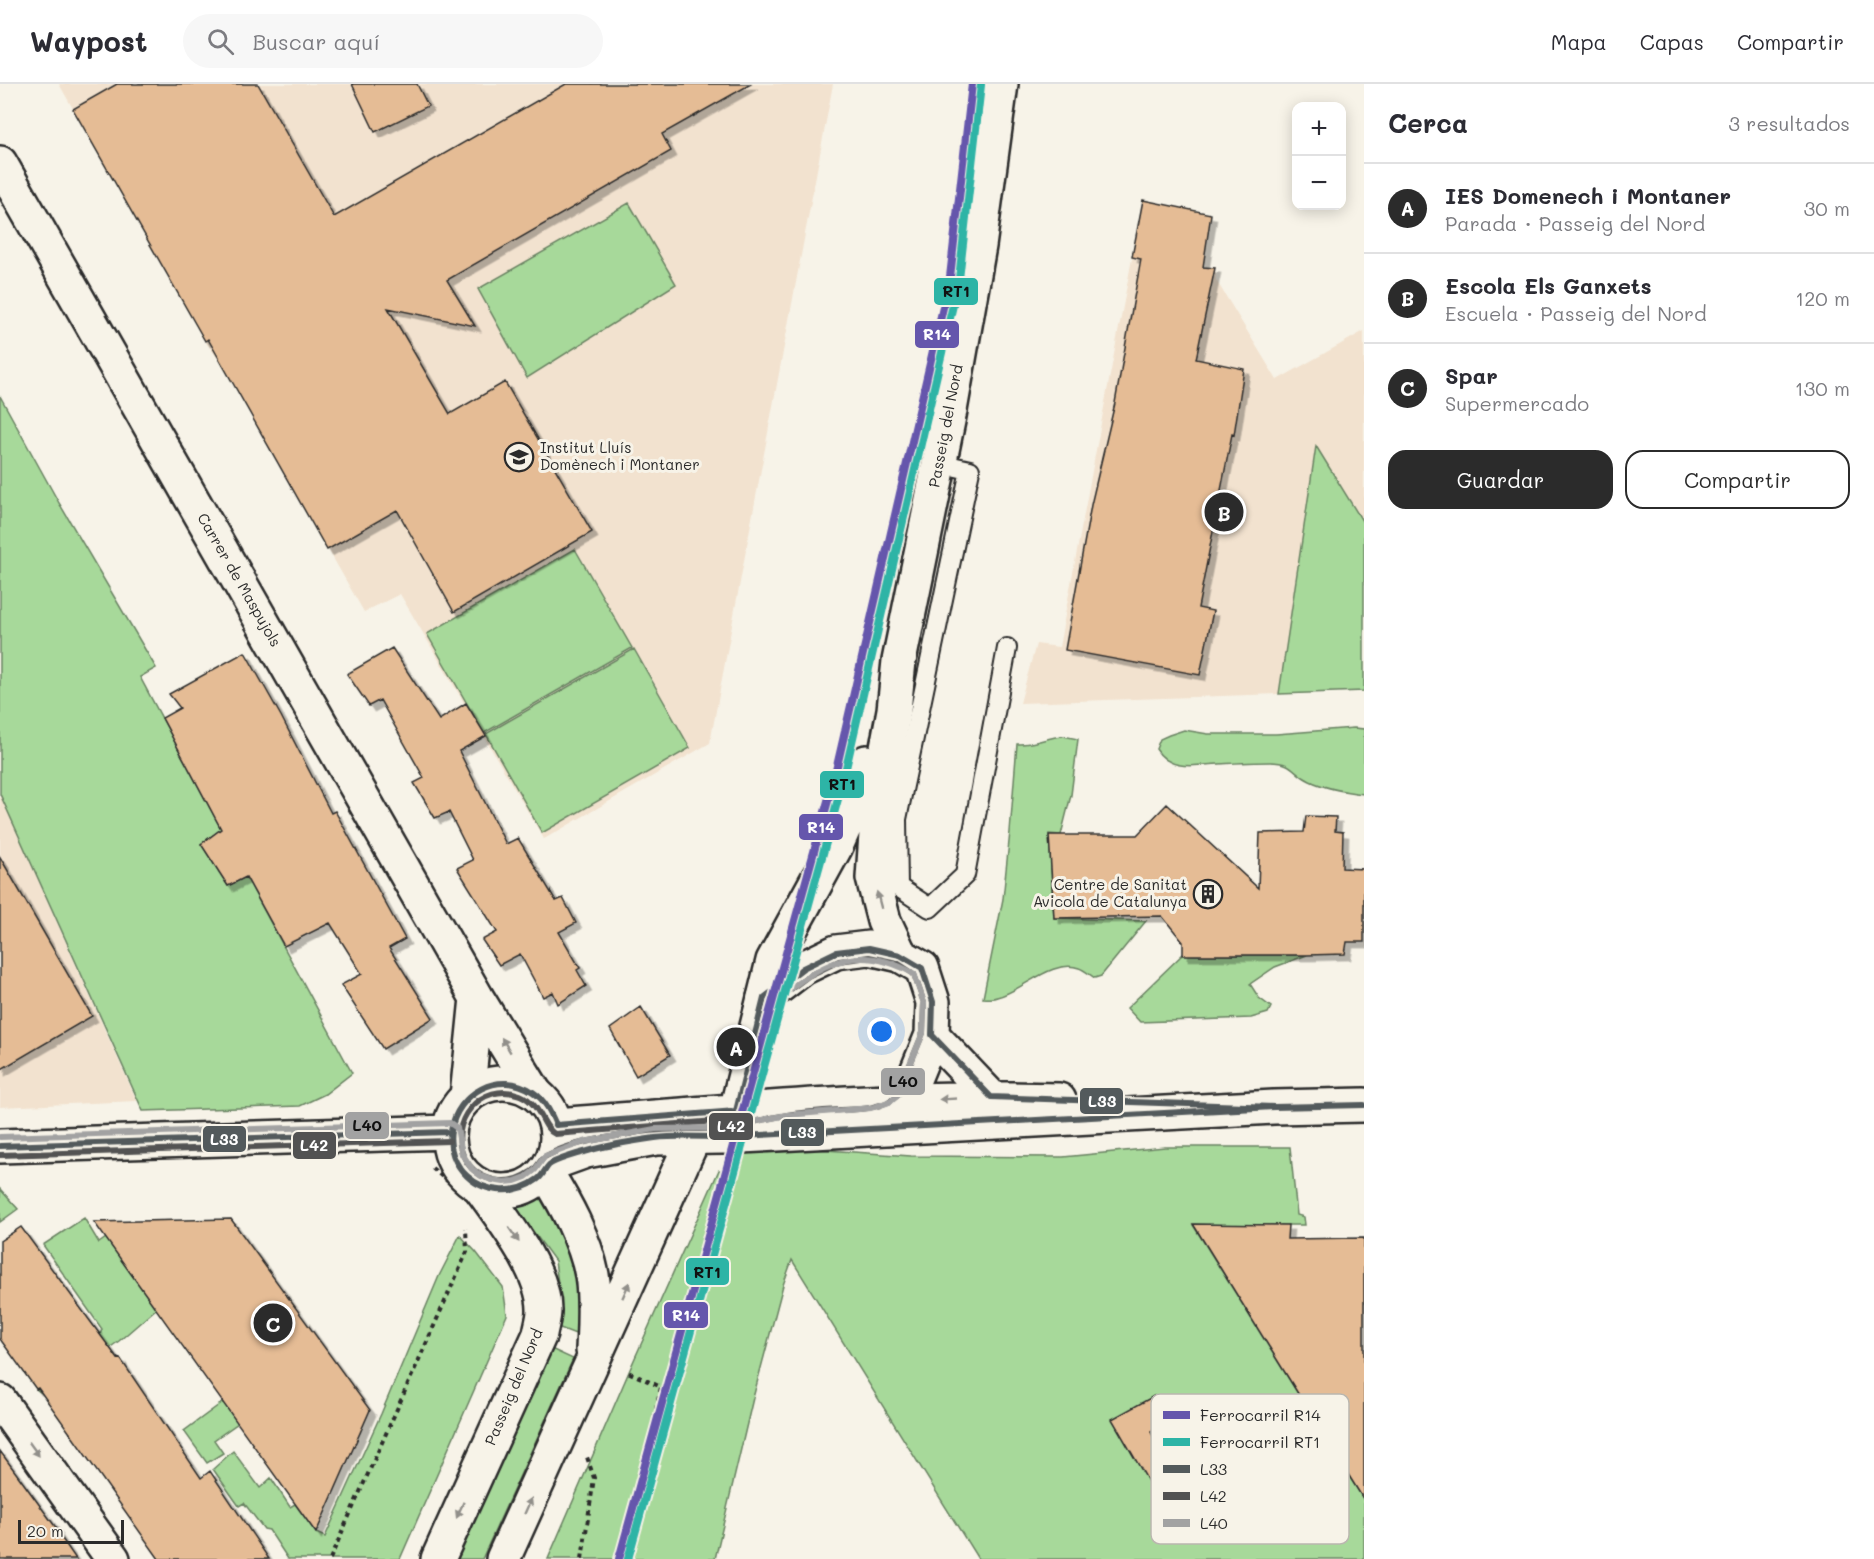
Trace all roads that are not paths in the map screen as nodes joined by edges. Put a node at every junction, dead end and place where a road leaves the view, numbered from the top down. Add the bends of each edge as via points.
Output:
1 (1001, 84) edge
2 (0, 164) edge
3 (938, 463) junction
4 (1007, 648) dead end
5 (899, 661) junction
6 (900, 955) junction
7 (477, 998) junction
8 (764, 998) junction
9 (932, 1035) junction
10 (535, 1093) junction
11 (467, 1097) junction
12 (991, 1097) junction
13 (905, 1101) junction
14 (1364, 1105) edge
15 (1274, 1107) junction
16 (556, 1125) junction
17 (718, 1128) junction
18 (449, 1132) junction
19 (0, 1146) edge
20 (548, 1168) junction
21 (480, 1187) junction
22 (592, 1363) junction
23 (0, 1401) edge
24 (113, 1559) edge
25 (438, 1559) edge
26 (503, 1559) edge

1 - 3 street, Passeig del Nord via 979,246
2 - 7 street, Carrer de Maspujols
3 - 4 lane via 970,470 897,819 898,887 930,908 965,875
3 - 5 street, Passeig del Nord
6 -> 5 street, Passeig del Nord via 884,921 873,878 879,790
5 - 8 street, Passeig del Nord via 871,740 861,790 836,846 773,961
6 - 8 street via 869,948 836,952 803,968
6 - 9 street via 922,968 933,1002
10 -> 7 street, Carrer de Maspujols
7 - 11 street
8 - 17 street, Passeig del Nord
9 - 12 street
9 - 13 street
10 - 11 street via 501,1083 483,1087
10 - 16 street via 549,1107
11 - 18 street
12 -> 13 street
12 - 15 street
13 - 17 street via 895,1110 873,1118
14 - 15 street
15 - 17 street
16 - 17 street
16 - 20 street via 557,1148
17 - 20 street via 586,1151
22 -> 17 street
18 - 19 street
18 - 21 street via 455,1163
20 - 21 street via 537,1181 516,1190
20 - 22 street via 577,1228 592,1275
21 -> 25 street, Passeig del Nord via 519,1243 540,1286 544,1311 540,1334
26 -> 22 street
23 -> 24 street

